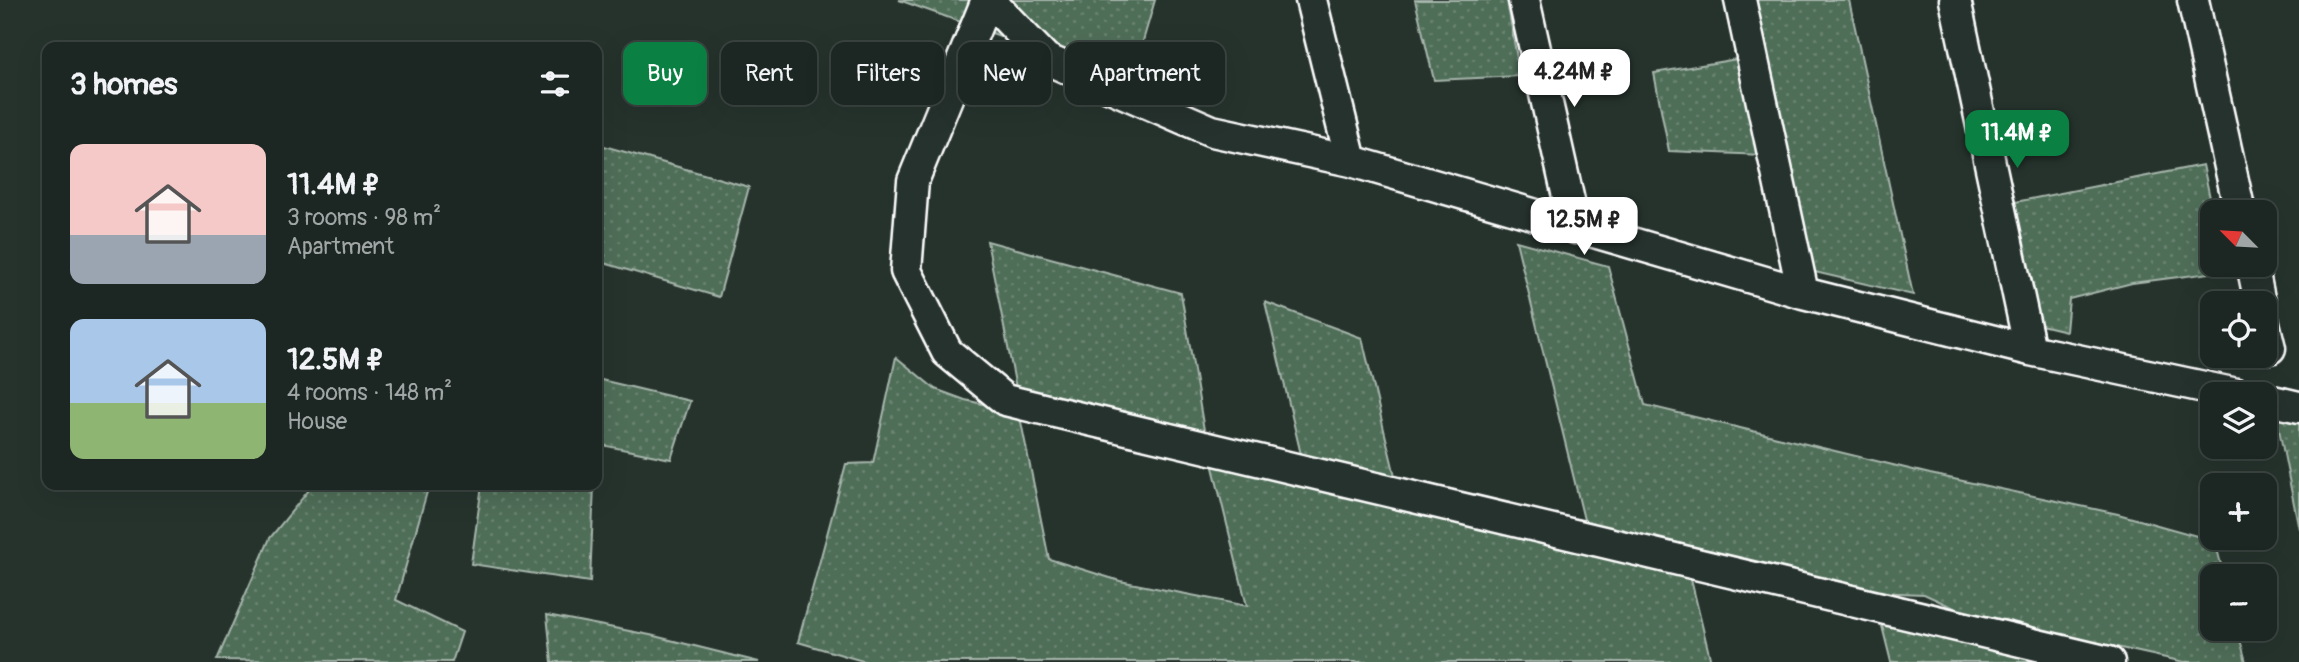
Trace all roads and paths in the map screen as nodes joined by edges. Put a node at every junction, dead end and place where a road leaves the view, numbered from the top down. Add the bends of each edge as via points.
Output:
1 (988, 0) edge
2 (1311, 0) edge
3 (1524, 0) edge
4 (1740, 0) edge
5 (1955, 0) edge
6 (2193, 0) edge
7 (1351, 161) junction
8 (2237, 200) edge
9 (1575, 228) junction
10 (1803, 293) junction
11 (2030, 350) junction
12 (2200, 386) edge
13 (2277, 402) edge
14 (2299, 407) edge
15 (2109, 662) edge

1 - 7 street via 1046,59 1212,131
1 - 15 street via 913,181 906,271 947,352 1005,400
2 - 7 street
3 - 9 street
4 - 10 street
5 - 11 street
6 - 8 street
7 - 9 street
9 - 10 street
10 - 11 street
11 - 12 street
13 - 14 street

